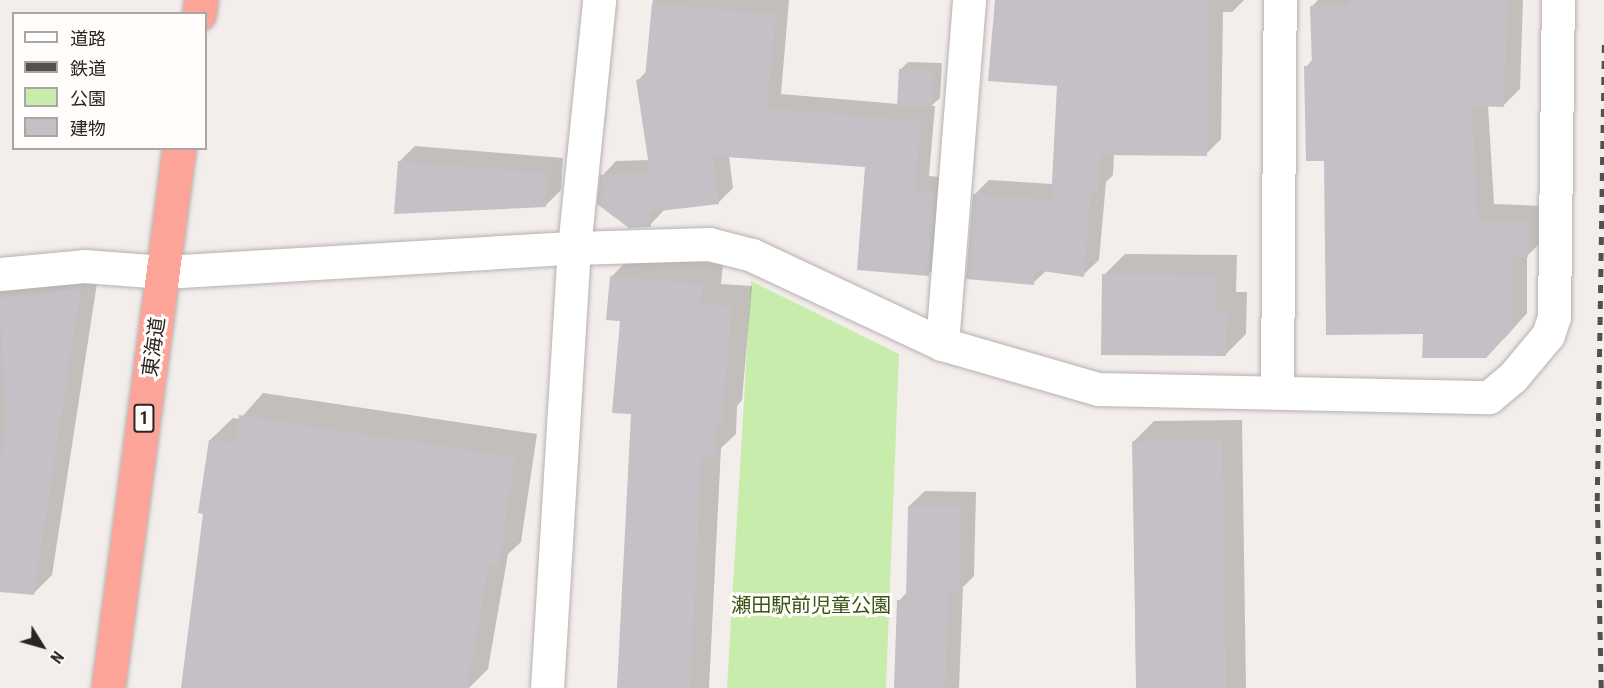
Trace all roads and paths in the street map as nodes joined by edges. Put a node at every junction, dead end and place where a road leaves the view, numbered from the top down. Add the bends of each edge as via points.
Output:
1 (598, 0) edge
2 (969, 0) edge
3 (1280, 0) edge
4 (1558, 0) edge
5 (179, 150) edge
6 (574, 248) junction
7 (164, 272) junction
8 (0, 274) edge
9 (942, 344) junction
10 (1277, 392) junction
11 (108, 688) edge
12 (547, 688) edge

1 - 6 street
2 - 9 street
3 - 10 street
4 - 10 street via 1554,317 1548,335 1512,378 1489,397
5 - 7 highway, 東海道 / 1
6 - 7 street
6 - 9 street via 710,244 752,255
6 - 12 street
7 - 8 street via 84,266
7 - 11 highway, 東海道 / 1
9 - 10 street via 1098,388

